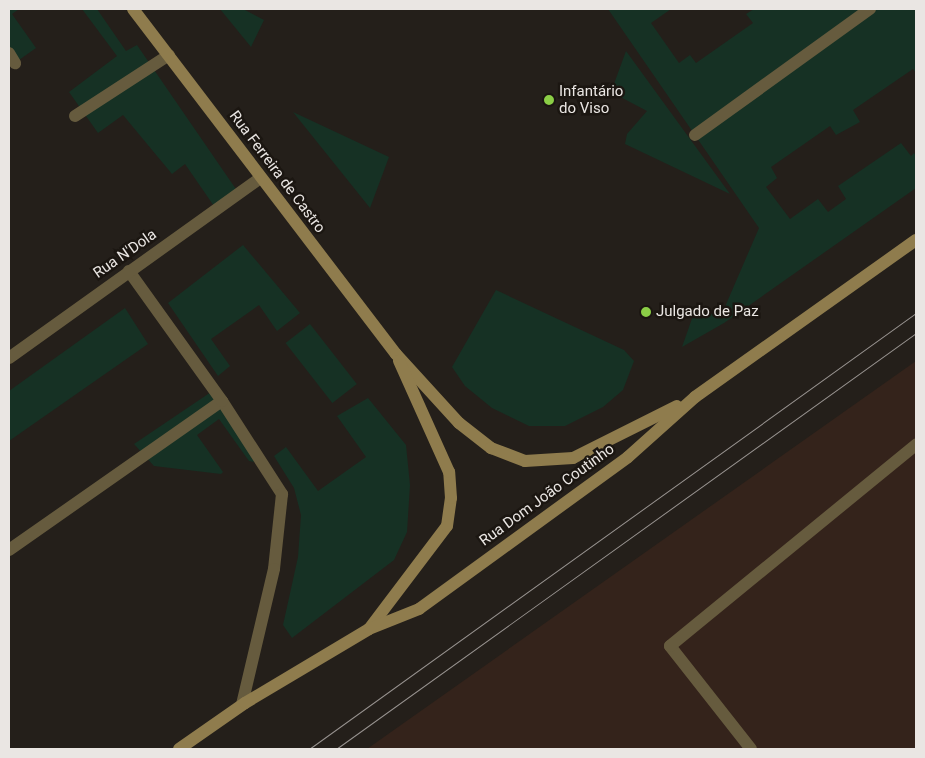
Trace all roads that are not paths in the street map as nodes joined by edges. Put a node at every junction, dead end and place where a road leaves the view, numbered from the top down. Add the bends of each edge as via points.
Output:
1 (133, 9) edge
2 (870, 9) edge
3 (169, 55) junction
4 (75, 116) dead end
5 (695, 135) dead end
6 (260, 178) junction
7 (916, 240) edge
8 (129, 271) junction
9 (396, 354) junction
10 (9, 358) edge
11 (695, 397) junction
12 (222, 401) junction
13 (916, 445) edge
14 (9, 550) edge
15 (369, 629) junction
16 (242, 704) junction
17 (179, 749) edge
18 (751, 749) edge

1 - 3 street, Rua Ferreira de Castro
2 - 5 street
3 - 4 street
3 - 6 street, Rua Ferreira de Castro
6 - 8 street, Rua N'Dola
6 - 9 street, Rua Ferreira de Castro
7 - 11 street, Rua Dom João Coutinho
8 - 10 street, Rua N'Dola
8 - 12 street
9 - 11 street, Rua Ferreira de Castro via 458,423 491,448 525,461 574,458
9 - 15 street, Rua Ferreira de Castro via 449,472 451,498 447,526
11 - 15 street, Rua Dom João Coutinho via 628,457 419,609
12 - 14 street
12 - 16 street via 282,494 274,569
13 - 18 street via 670,646
15 - 16 street, Rua Dom João Coutinho
16 - 17 street, Rua Dom João Coutinho

